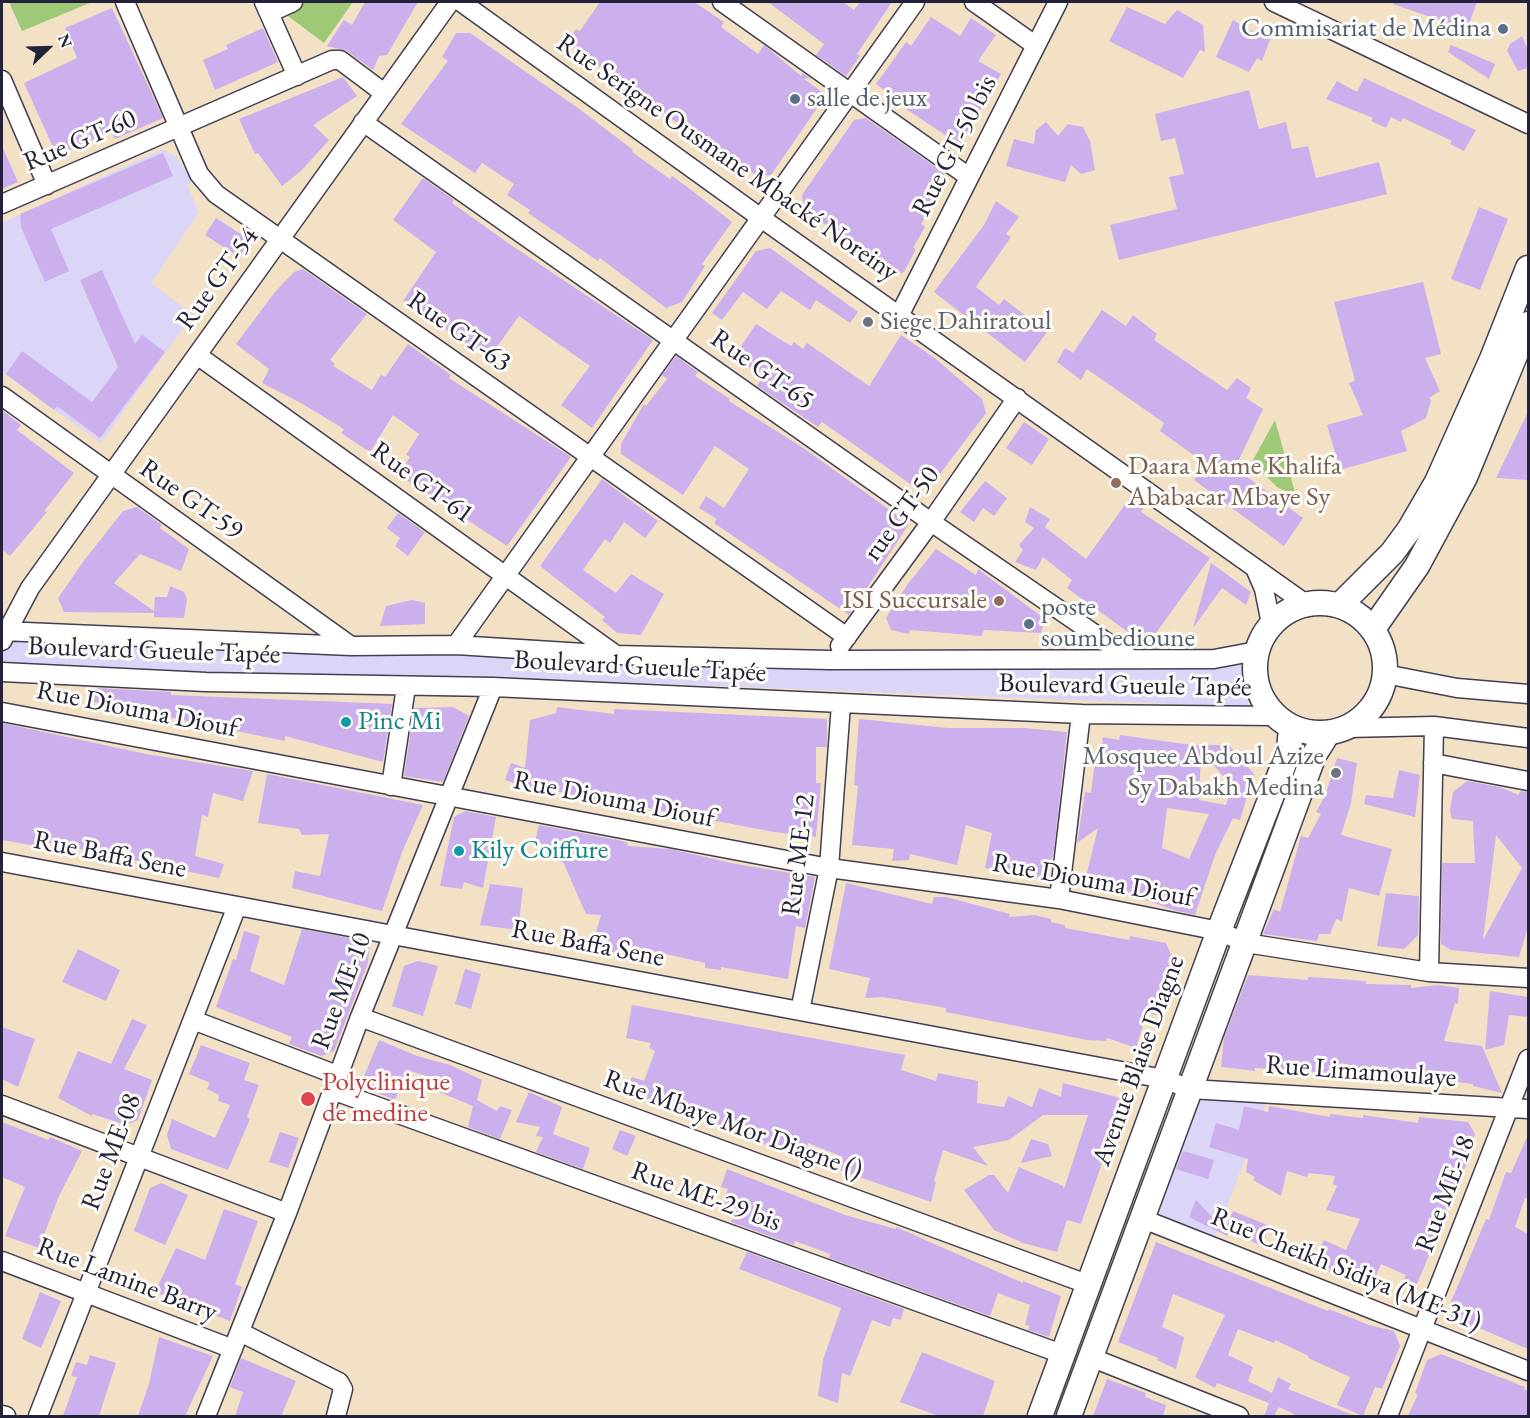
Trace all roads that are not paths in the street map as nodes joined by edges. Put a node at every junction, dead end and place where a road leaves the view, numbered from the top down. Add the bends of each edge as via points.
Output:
1 (124, 2) edge
2 (293, 2) edge
3 (450, 2) edge
4 (461, 2) edge
5 (722, 2) edge
6 (915, 2) edge
7 (974, 2) edge
8 (1058, 2) edge
9 (1274, 2) edge
10 (267, 7) edge
11 (1035, 45) junction
12 (297, 76) junction
13 (2, 80) edge
14 (384, 93) junction
15 (850, 94) junction
16 (363, 122) junction
17 (1528, 124) edge
18 (179, 128) junction
19 (969, 177) junction
20 (47, 185) junction
21 (2, 204) edge
22 (761, 218) junction
23 (280, 239) junction
24 (1528, 268) edge
25 (900, 314) junction
26 (1528, 324) edge
27 (673, 340) junction
28 (196, 355) junction
29 (2, 396) edge
30 (1017, 398) junction
31 (590, 457) junction
32 (112, 476) junction
33 (931, 522) junction
34 (1255, 568) junction
35 (505, 576) junction
36 (1306, 603) junction
37 (1340, 605) junction
38 (1270, 624) junction
39 (1373, 629) junction
40 (3, 635) edge
41 (847, 637) junction
42 (456, 645) junction
43 (351, 646) junction
44 (1257, 651) junction
45 (616, 655) junction
46 (1131, 659) junction
47 (830, 660) junction
48 (2, 672) edge
49 (1385, 674) junction
50 (406, 687) junction
51 (493, 687) junction
52 (1528, 694) edge
53 (841, 704) junction
54 (2, 712) edge
55 (1081, 714) junction
56 (1283, 721) junction
57 (1434, 726) junction
58 (1338, 731) junction
59 (1528, 738) edge
60 (1433, 763) junction
61 (1528, 781) edge
62 (392, 786) junction
63 (449, 796) junction
64 (1266, 812) junction
65 (1290, 820) junction
66 (2, 862) edge
67 (830, 868) junction
68 (1059, 899) junction
69 (237, 906) junction
70 (1219, 931) junction
71 (392, 935) junction
72 (1246, 943) junction
73 (1429, 972) junction
74 (1528, 978) edge
75 (800, 1011) junction
76 (360, 1017) junction
77 (193, 1020) junction
78 (1528, 1059) edge
79 (1164, 1079) junction
80 (334, 1082) junction
81 (1190, 1089) junction
82 (2, 1105) edge
83 (1509, 1108) junction
84 (1528, 1109) edge
85 (139, 1157) junction
86 (287, 1213) junction
87 (1143, 1219) junction
88 (2, 1261) edge
89 (1087, 1284) junction
90 (85, 1294) junction
91 (1423, 1329) junction
92 (240, 1332) junction
93 (233, 1350) junction
94 (1062, 1354) junction
95 (1090, 1358) junction
96 (1528, 1371) edge
97 (2, 1415) edge
98 (6, 1416) edge
99 (38, 1416) edge
100 (206, 1416) edge
101 (336, 1416) edge
102 (1040, 1416) edge
103 (1069, 1416) edge
104 (1239, 1416) edge
105 (1388, 1416) edge

1 - 18 street, Rue GT-63
2 - 10 street
3 - 14 street, Rue GT-54
4 - 22 street, Rue Serigne Ousmane Mbacké Noreiny
5 - 15 street
6 - 15 street
7 - 11 street
8 - 11 street, Rue GT-50 bis
9 - 17 street
10 - 12 street
11 - 19 street, Rue GT-50 bis
12 - 14 street, Rue GT-60 via 340,60
12 - 18 street, Rue GT-60
13 - 20 street
14 - 16 street, Rue GT-54
15 - 19 street
15 - 22 street
16 - 23 street, Rue GT-54
16 - 27 street, Rue GT-65
18 - 20 street, Rue GT-60
18 - 23 street, Rue GT-63 via 206,185
19 - 25 street, Rue GT-50 bis
20 - 21 street, Rue GT-60
22 - 25 street, Rue Serigne Ousmane Mbacké Noreiny
22 - 27 street
23 - 28 street, Rue GT-54
23 - 31 street, Rue GT-63
24 - 37 main road via 1492,359 1410,530 1382,567
25 - 30 street, Rue Serigne Ousmane Mbacké Noreiny
26 - 39 main road via 1465,477 1416,566
27 - 31 street
27 - 33 street, Rue GT-65
28 - 32 street, Rue GT-54
28 - 35 street, Rue GT-61
29 - 32 street, Rue GT-59
30 - 33 street, rue GT-50
30 - 34 street, Rue Serigne Ousmane Mbacké Noreiny
31 - 35 street
31 - 41 street, Rue GT-63
32 - 40 street, Rue GT-54 via 30,588
32 - 43 street, Rue GT-59
33 - 41 street, rue GT-50
33 - 46 street, Rue GT-65
34 - 36 street
34 - 38 street via 1264,589
35 - 42 street
35 - 45 street, Rue GT-61
36 - 37 main road
36 - 38 main road
37 - 39 main road
38 - 44 main road
39 - 49 main road via 1383,651
40 - 43 street, Boulevard Gueule Tapée
41 - 47 street, rue GT-50
42 - 43 street, Boulevard Gueule Tapée
42 - 45 street, Boulevard Gueule Tapée
44 - 46 street, Boulevard Gueule Tapée via 1214,659
44 - 56 main road via 1257,686
45 - 47 street, Boulevard Gueule Tapée
46 - 47 street, Boulevard Gueule Tapée
48 - 50 street, Boulevard Gueule Tapée
49 - 52 street via 1457,688
49 - 58 main road via 1381,693 1371,710
50 - 51 street, Boulevard Gueule Tapée
50 - 62 street
51 - 53 street, Boulevard Gueule Tapée
51 - 63 street, Rue ME-10
53 - 55 street, Boulevard Gueule Tapée
53 - 67 street, Rue ME-12
54 - 62 street, Rue Diouma Diouf
55 - 56 street, Boulevard Gueule Tapée
55 - 68 street
56 - 58 main road via 1309,733
56 - 64 main road, Avenue Blaise Diagne via 1289,751
57 - 58 street
57 - 59 street
57 - 60 street
58 - 65 main road via 1314,755
60 - 61 street
60 - 73 street
62 - 63 street, Rue Diouma Diouf
63 - 67 street, Rue Diouma Diouf
63 - 71 street, Rue ME-10
64 - 65 main road
64 - 70 main road, Avenue Blaise Diagne
65 - 72 main road
66 - 69 street, Rue Baffa Sene
67 - 68 street, Rue Diouma Diouf
67 - 75 street, Rue ME-12
68 - 70 street, Rue Diouma Diouf
69 - 71 street, Rue Baffa Sene
69 - 77 street, Rue ME-08
70 - 72 street, Rue Diouma Diouf
70 - 79 main road, Avenue Blaise Diagne
71 - 75 street, Rue Baffa Sene
71 - 76 street, Rue ME-10
72 - 73 street, Rue Diouma Diouf
72 - 81 main road
73 - 74 street, Rue Diouma Diouf
75 - 79 street, Rue Baffa Sene
76 - 80 street, Rue ME-10
76 - 89 street, Rue Mbaye Mor Diagne ()
77 - 80 street, Rue ME-29 bis
77 - 85 street, Rue ME-08
78 - 83 street, Rue ME-18
79 - 81 street, Rue Limamoulaye
79 - 89 main road, Avenue Blaise Diagne
80 - 86 street, Rue ME-10
80 - 94 street, Rue ME-29 bis
81 - 83 street, Rue Limamoulaye
81 - 87 main road
82 - 85 street
83 - 84 street, Rue Limamoulaye
83 - 91 street, Rue ME-18
85 - 86 street
85 - 90 street, Rue ME-08
86 - 92 street, Rue ME-10
87 - 91 street, Rue Cheikh Sidiya (ME-31)
87 - 95 main road
88 - 90 street, Rue Lamine Barry
89 - 94 main road, Avenue Blaise Diagne
90 - 93 street, Rue Lamine Barry
90 - 99 street, Rue ME-08
91 - 96 street, Rue Cheikh Sidiya (ME-31)
91 - 105 street, Rue ME-18
92 - 93 street, Rue ME-10
92 - 101 street via 339,1382 343,1389
93 - 100 street, Rue ME-10
94 - 102 main road, Avenue Blaise Diagne
95 - 103 main road
95 - 104 street
97 - 98 street

